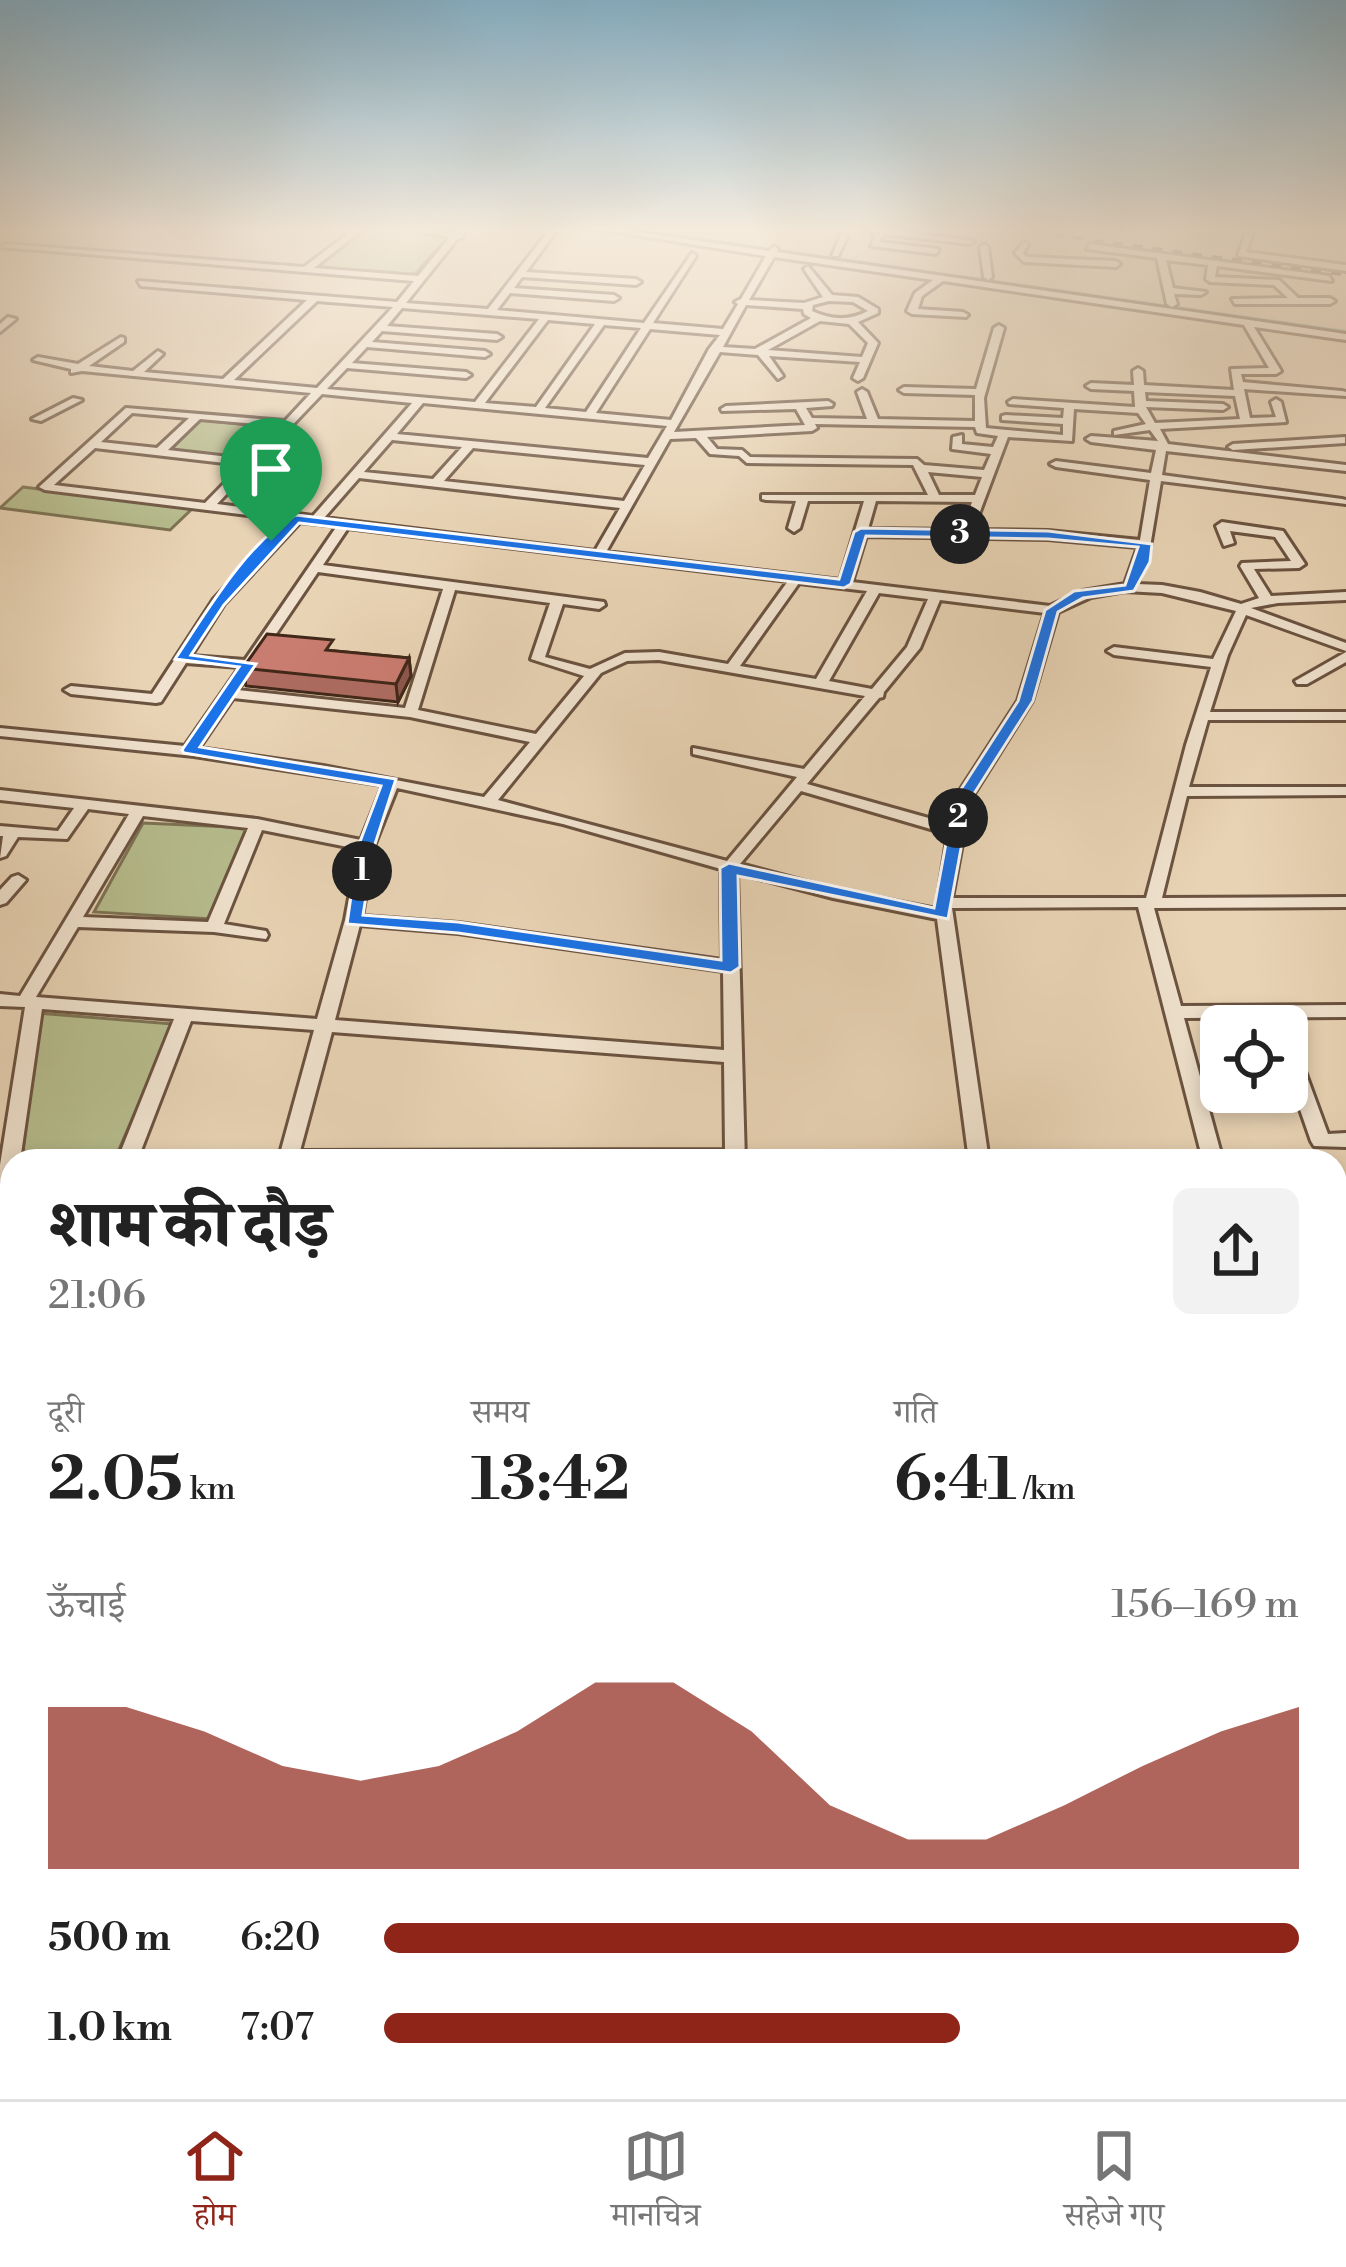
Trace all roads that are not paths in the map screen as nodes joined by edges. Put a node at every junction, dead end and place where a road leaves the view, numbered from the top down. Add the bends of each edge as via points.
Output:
1 (284, 327) edge
2 (538, 327) edge
3 (598, 327) edge
4 (647, 327) edge
5 (660, 327) edge
6 (726, 327) edge
7 (802, 327) edge
8 (857, 327) edge
9 (1250, 327) edge
10 (1292, 327) edge
11 (1310, 327) edge
12 (379, 328) joint
13 (999, 328) dead end
14 (723, 332) junction
15 (1346, 333) edge
16 (497, 337) dead end
17 (122, 340) dead end
18 (364, 344) junction
19 (714, 349) junction
20 (759, 352) junction
21 (158, 354) dead end
22 (485, 354) dead end
23 (867, 360) junction
24 (38, 361) dead end
25 (344, 364) junction
26 (80, 368) junction
27 (1138, 371) dead end
28 (136, 374) junction
29 (896, 374) dead end
30 (466, 375) dead end
31 (66, 376) dead end
32 (778, 376) dead end
33 (858, 378) dead end
34 (227, 381) junction
35 (1091, 386) dead end
36 (1139, 387) junction
37 (321, 389) junction
38 (1238, 389) junction
39 (904, 390) junction
40 (938, 391) junction
41 (1343, 391) edge
42 (720, 392) dead end
43 (862, 392) dead end
44 (981, 392) junction
45 (421, 399) junction
46 (76, 400) dead end
47 (1013, 402) dead end
48 (1276, 402) dead end
49 (478, 404) junction
50 (828, 404) dead end
51 (800, 406) junction
52 (1069, 406) junction
53 (1141, 407) junction
54 (1223, 407) dead end
55 (726, 409) junction
56 (539, 410) junction
57 (940, 410) dead end
58 (589, 415) junction
59 (198, 416) junction
60 (1006, 418) dead end
61 (37, 419) dead end
62 (873, 420) junction
63 (808, 421) junction
64 (1068, 421) junction
65 (911, 422) junction
66 (672, 423) junction
67 (1252, 423) junction
68 (287, 424) junction
69 (978, 424) junction
70 (1153, 426) junction
71 (734, 431) junction
72 (1118, 433) dead end
73 (1004, 434) junction
74 (700, 435) junction
75 (389, 436) junction
76 (665, 436) junction
77 (958, 436) dead end
78 (1346, 437) edge
79 (1091, 439) dead end
80 (93, 444) junction
81 (470, 444) junction
82 (1282, 445) junction
83 (1162, 448) junction
84 (159, 452) junction
85 (999, 452) junction
86 (1206, 453) junction
87 (250, 463) junction
88 (650, 463) junction
89 (1056, 464) dead end
90 (922, 468) junction
91 (1345, 468) edge
92 (356, 474) junction
93 (990, 474) junction
94 (1154, 478) junction
95 (436, 484) junction
96 (766, 497) dead end
97 (803, 497) junction
98 (871, 498) junction
99 (935, 498) junction
100 (981, 499) junction
101 (1344, 504) edge
102 (627, 505) junction
103 (207, 508) junction
104 (296, 519) junction
105 (315, 521) junction
106 (345, 524) junction
107 (794, 528) dead end
108 (861, 532) junction
109 (966, 534) junction
110 (1228, 543) dead end
111 (1145, 544) junction
112 (599, 554) junction
113 (314, 568) junction
114 (797, 577) junction
115 (844, 584) junction
116 (450, 586) junction
117 (1130, 588) junction
118 (875, 589) junction
119 (935, 596) junction
120 (558, 599) junction
121 (1346, 600) edge
122 (1268, 602) junction
123 (599, 605) dead end
124 (1052, 610) junction
125 (1242, 611) junction
126 (1114, 651) dead end
127 (1346, 652) edge
128 (182, 659) junction
129 (248, 664) junction
130 (1220, 664) junction
131 (733, 667) junction
132 (592, 674) junction
133 (1302, 681) dead end
134 (820, 685) junction
135 (71, 690) dead end
136 (229, 693) junction
137 (878, 694) junction
138 (410, 713) junction
139 (1202, 716) junction
140 (1346, 716) edge
141 (0, 732) edge
142 (538, 739) junction
143 (190, 750) junction
144 (698, 751) dead end
145 (804, 781) junction
146 (391, 783) junction
147 (1346, 790) edge
148 (1182, 792) junction
149 (0, 795) edge
150 (488, 802) junction
151 (85, 803) junction
152 (138, 812) junction
153 (257, 824) junction
154 (7, 831) edge
155 (956, 831) junction
156 (366, 847) junction
157 (0, 853) edge
158 (729, 868) junction
159 (18, 880) dead end
160 (0, 900) edge
161 (1346, 902) edge
162 (1149, 904) junction
163 (942, 909) junction
164 (353, 920) junction
165 (70, 922) junction
166 (214, 927) junction
167 (260, 935) dead end
168 (731, 967) junction
169 (0, 1000) edge
170 (30, 1002) junction
171 (1346, 1011) edge
172 (1174, 1012) junction
173 (185, 1014) junction
174 (1200, 1014) edge
175 (1308, 1015) edge
176 (325, 1025) junction
177 (733, 1057) junction
178 (1308, 1105) edge
179 (1346, 1140) edge
180 (13, 1149) edge
181 (133, 1149) edge
182 (292, 1149) edge
183 (735, 1149) edge
184 (978, 1149) edge
185 (1210, 1149) edge

1 - 34 street
2 - 49 street
3 - 56 street
4 - 58 street
5 - 14 street
6 - 14 street
7 - 20 street
8 - 23 street via 873,343
9 - 38 street via 1276,371 1235,370
10 - 15 street
11 - 15 street
12 - 16 street
12 - 18 street
13 - 44 street
14 - 19 street
17 - 26 street
18 - 22 street
18 - 25 street
19 - 20 street
19 - 66 street
20 - 23 street
20 - 32 street
21 - 28 street
23 - 33 street
24 - 26 street
25 - 30 street
25 - 37 street
26 - 28 street
26 - 31 street
27 - 36 street
28 - 34 street
29 - 39 street
34 - 37 street
35 - 36 street
36 - 38 street
36 - 53 street
37 - 45 street
37 - 68 street
38 - 41 street
38 - 67 street
39 - 40 street
39 - 65 street
40 - 44 street
40 - 57 street
42 - 55 street
43 - 62 street
44 - 69 street
45 - 49 street
45 - 75 street
46 - 61 street
47 - 52 street
48 - 67 street via 1282,420
49 - 56 street
50 - 51 street
51 - 55 street
51 - 63 street
52 - 53 street
52 - 64 street
53 - 54 street
53 - 70 street
55 - 71 street
56 - 58 street
58 - 66 street
59 - 68 street
59 - 80 street via 130,410
59 - 84 street
60 - 64 street
62 - 63 street
62 - 65 street
63 - 71 street via 812,428
64 - 73 street via 1068,439
65 - 69 street
66 - 76 street
67 - 70 street
67 - 82 street
68 - 87 street
69 - 73 street
70 - 72 street
70 - 83 street
71 - 74 street
73 - 85 street
74 - 76 street
74 - 90 street via 713,452 747,460
75 - 81 street
75 - 92 street
76 - 88 street
77 - 85 street via 956,447
78 - 82 street
78 - 91 street
79 - 83 street
80 - 84 street
80 - 103 street via 45,488
81 - 88 street
81 - 95 street
82 - 86 street
83 - 86 street
83 - 94 street
84 - 87 street
85 - 93 street
86 - 91 street
87 - 103 street
88 - 102 street
89 - 94 street
90 - 93 street
90 - 99 street
91 - 101 street
92 - 95 street
92 - 105 street
93 - 100 street
94 - 101 street
94 - 111 street
95 - 102 street
96 - 97 street
97 - 98 street
97 - 107 street
98 - 99 street
98 - 108 street
99 - 100 street
100 - 109 street
102 - 112 street
103 - 104 street
104 - 105 street
104 - 128 street via 242,574
105 - 106 street
106 - 112 street
106 - 113 street
108 - 109 street
108 - 115 street
109 - 111 street
110 - 122 street via 1222,526 1279,533 1299,564 1246,566
111 - 117 street
112 - 114 street
113 - 116 street
113 - 129 street
114 - 115 street
114 - 131 street
115 - 118 street
116 - 120 street
116 - 138 street
117 - 124 street via 1079,594
117 - 125 street via 1216,598
118 - 119 street
118 - 134 street
119 - 124 street
119 - 137 street via 913,648
120 - 123 street
120 - 132 street via 538,659
121 - 122 street
122 - 125 street
124 - 155 street via 1025,701 962,800
125 - 127 street
125 - 130 street
126 - 130 street
127 - 133 street
128 - 129 street
128 - 135 street via 156,699
129 - 136 street
130 - 139 street
131 - 132 street via 625,657
131 - 134 street
132 - 142 street
134 - 137 street
136 - 138 street
136 - 143 street
137 - 145 street
138 - 142 street
139 - 140 street
139 - 148 street
141 - 143 street
142 - 150 street
143 - 146 street
144 - 145 street
145 - 155 street
145 - 158 street
146 - 150 street
146 - 156 street
147 - 148 street
148 - 162 street
149 - 151 street
150 - 158 street
151 - 152 street
151 - 154 street via 62,836
152 - 153 street
152 - 165 street
153 - 156 street
153 - 166 street
154 - 157 street
155 - 163 street
156 - 164 street
158 - 163 street
158 - 168 street
159 - 160 street
161 - 162 street
162 - 163 street
162 - 172 street
163 - 184 street
164 - 168 street
164 - 176 street
165 - 166 street
165 - 170 street
166 - 167 street
168 - 177 street
169 - 170 street
170 - 173 street
170 - 180 street
171 - 175 street
172 - 174 street
172 - 185 street
173 - 176 street
173 - 181 street
176 - 177 street
176 - 182 street
177 - 183 street
178 - 179 street via 1321,1141

